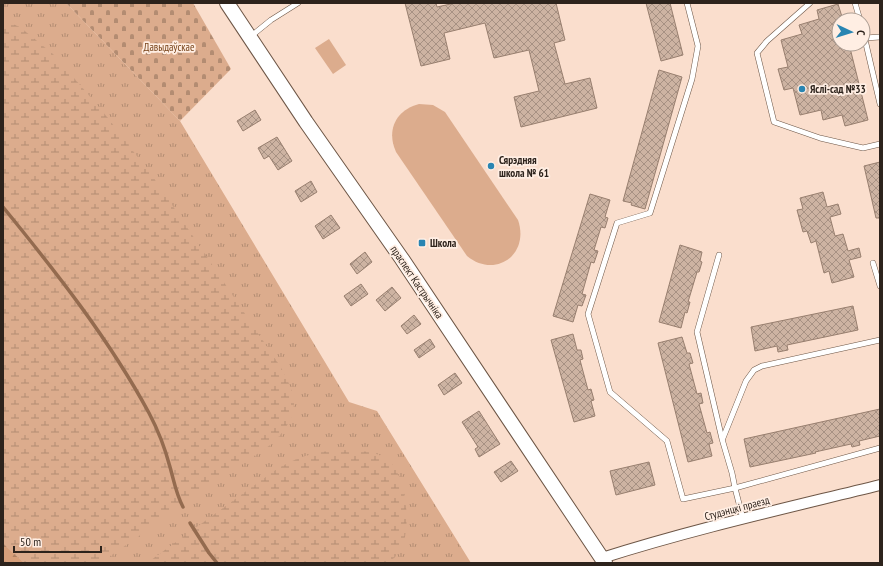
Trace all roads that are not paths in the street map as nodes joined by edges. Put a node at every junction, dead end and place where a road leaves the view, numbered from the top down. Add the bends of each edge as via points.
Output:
1 (227, 3) edge
2 (298, 3) edge
3 (687, 3) edge
4 (810, 3) edge
5 (250, 37) junction
6 (868, 52) edge
7 (880, 104) edge
8 (880, 144) edge
9 (719, 255) dead end
10 (873, 263) dead end
11 (880, 286) edge
12 (880, 340) edge
13 (722, 439) junction
14 (880, 448) edge
15 (880, 484) edge
16 (735, 488) junction
17 (743, 519) junction
18 (603, 561) edge

1 - 5 main road, праспект Кастрычніка
2 - 5 lane
3 - 16 lane via 698,46 692,79 650,212 617,223 588,314 610,392 667,441 683,499
4 - 8 lane via 757,53 774,122 820,138 863,148
5 - 18 main road, праспект Кастрычніка via 402,259
6 - 7 lane
9 - 13 lane via 697,332
10 - 11 lane
12 - 13 lane via 762,366 754,370 746,381
13 - 16 lane
14 - 16 lane
15 - 17 street, Студэнцкі праезд
16 - 17 lane
17 - 18 street, Студэнцкі праезд via 628,550

